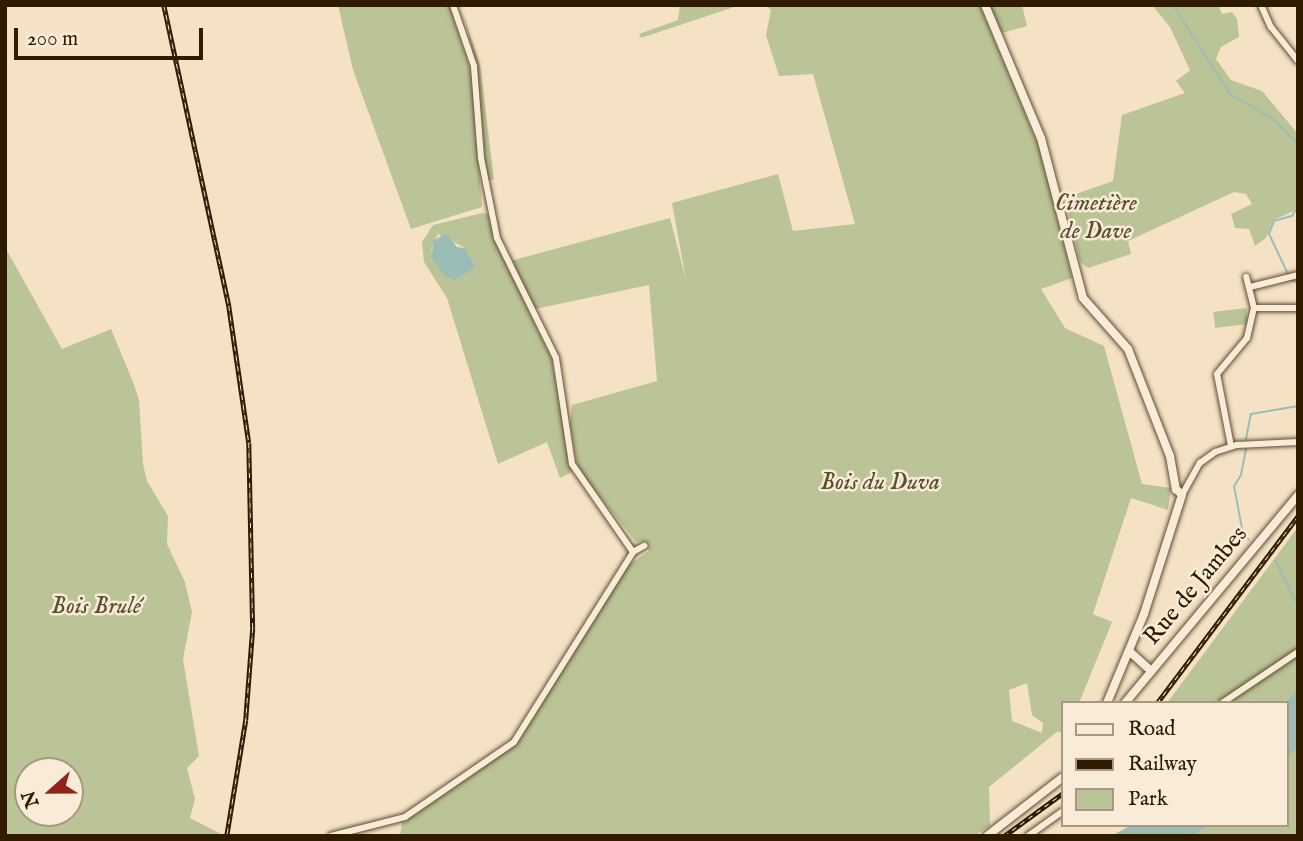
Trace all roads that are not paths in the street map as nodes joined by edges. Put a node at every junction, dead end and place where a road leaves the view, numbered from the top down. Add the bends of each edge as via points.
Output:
1 (453, 5) edge
2 (985, 5) edge
3 (1261, 5) edge
4 (1298, 61) edge
5 (1246, 276) dead end
6 (1292, 276) edge
7 (1250, 287) junction
8 (1298, 308) edge
9 (1254, 309) junction
10 (1298, 442) edge
11 (1231, 446) junction
12 (1182, 495) junction
13 (1298, 495) edge
14 (643, 546) dead end
15 (633, 552) junction
16 (1129, 651) junction
17 (1298, 652) edge
18 (1150, 670) junction
19 (1108, 701) edge
20 (1127, 701) edge
21 (1226, 701) edge
22 (1062, 778) edge
23 (1062, 812) edge
24 (331, 836) edge
25 (987, 836) edge
26 (1028, 836) edge

1 - 15 street via 474,66 481,158 497,238 555,358 572,464
2 - 12 street via 1041,138 1080,293 1088,308 1128,349 1170,456 1175,489
3 - 4 street via 1271,27
5 - 7 street
6 - 7 street
7 - 9 street
8 - 9 street
9 - 11 street via 1243,346 1217,374
10 - 11 street
11 - 12 street via 1200,463
12 - 16 street
13 - 18 street, Rue de Jambes
14 - 15 street
15 - 24 street via 514,742 405,817
16 - 18 street
16 - 19 street
17 - 21 street
18 - 20 street, Rue de Jambes
22 - 25 street
23 - 26 street

